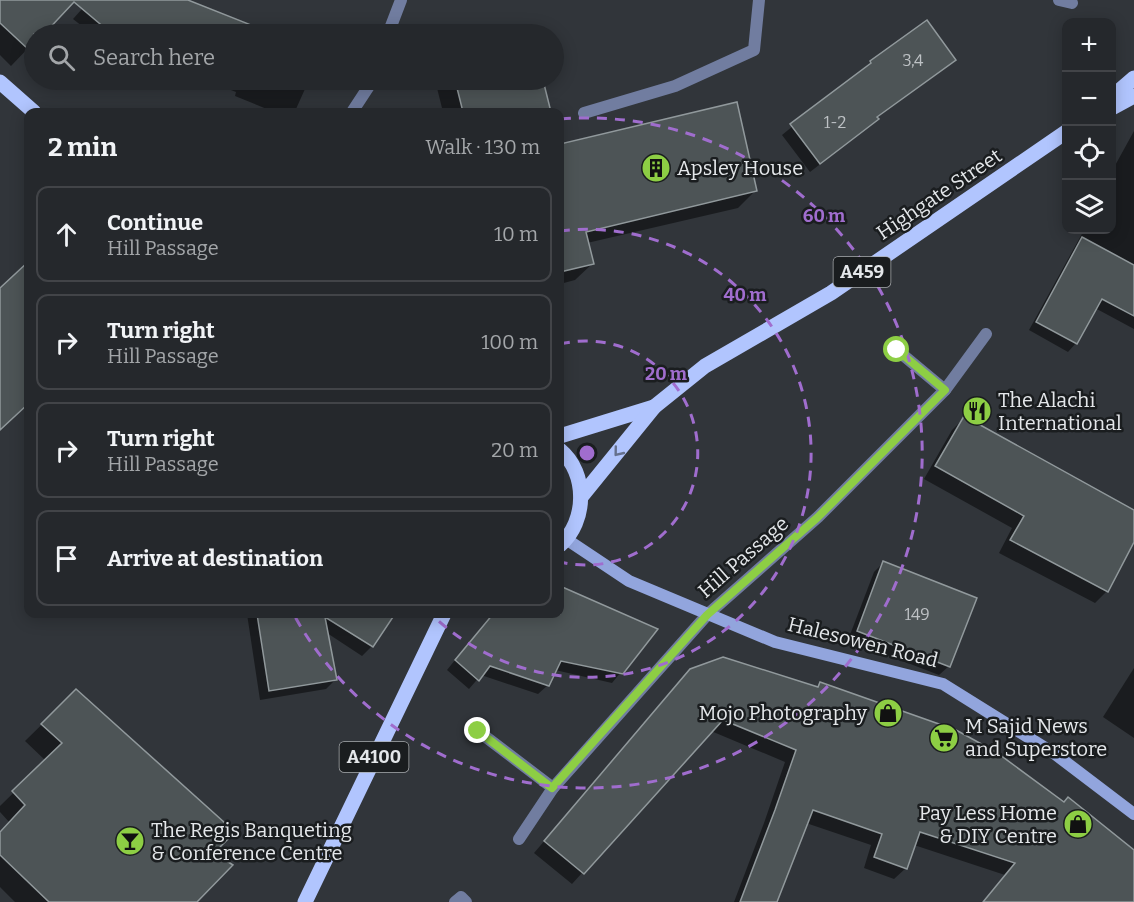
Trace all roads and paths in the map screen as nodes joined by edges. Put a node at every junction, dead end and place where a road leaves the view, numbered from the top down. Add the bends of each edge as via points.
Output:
1 (400, 0) edge
2 (759, 0) edge
3 (392, 24) edge
4 (1134, 78) edge
5 (0, 82) edge
6 (366, 90) edge
7 (1116, 94) edge
8 (1134, 96) edge
9 (1116, 106) edge
10 (29, 108) edge
11 (355, 108) edge
12 (584, 112) dead end
13 (1062, 135) edge
14 (986, 334) dead end
15 (897, 350) dead end
16 (945, 390) junction
17 (654, 407) junction
18 (564, 435) edge
19 (564, 454) edge
20 (581, 498) junction
21 (564, 540) edge
22 (564, 543) edge
23 (707, 615) junction
24 (442, 618) edge
25 (478, 731) dead end
26 (552, 788) junction
27 (1134, 814) edge
28 (519, 839) dead end
29 (304, 902) edge
30 (456, 902) edge
31 (466, 902) edge

1 - 3 street
2 - 12 street via 754,50 675,86
4 - 7 main road
5 - 10 main road
6 - 11 street
8 - 9 main road
13 - 17 main road, Highgate Street / A459 via 831,293 705,366
14 - 16 street, Hill Passage
15 - 16 street
16 - 23 street, Hill Passage via 818,517
17 - 18 main road, Highgate Street / A459
17 -> 20 main road, Highgate Street / A459
19 - 20 main road via 577,475
20 - 21 main road, Halesowen Road via 579,515
22 - 23 street, Halesowen Road via 629,581
23 - 26 street, Hill Passage
23 - 27 street, Halesowen Road via 775,642 943,684 1055,754
24 - 29 main road, A4100
25 - 26 street
26 - 28 street, Hill Passage
30 - 31 street via 461,897

